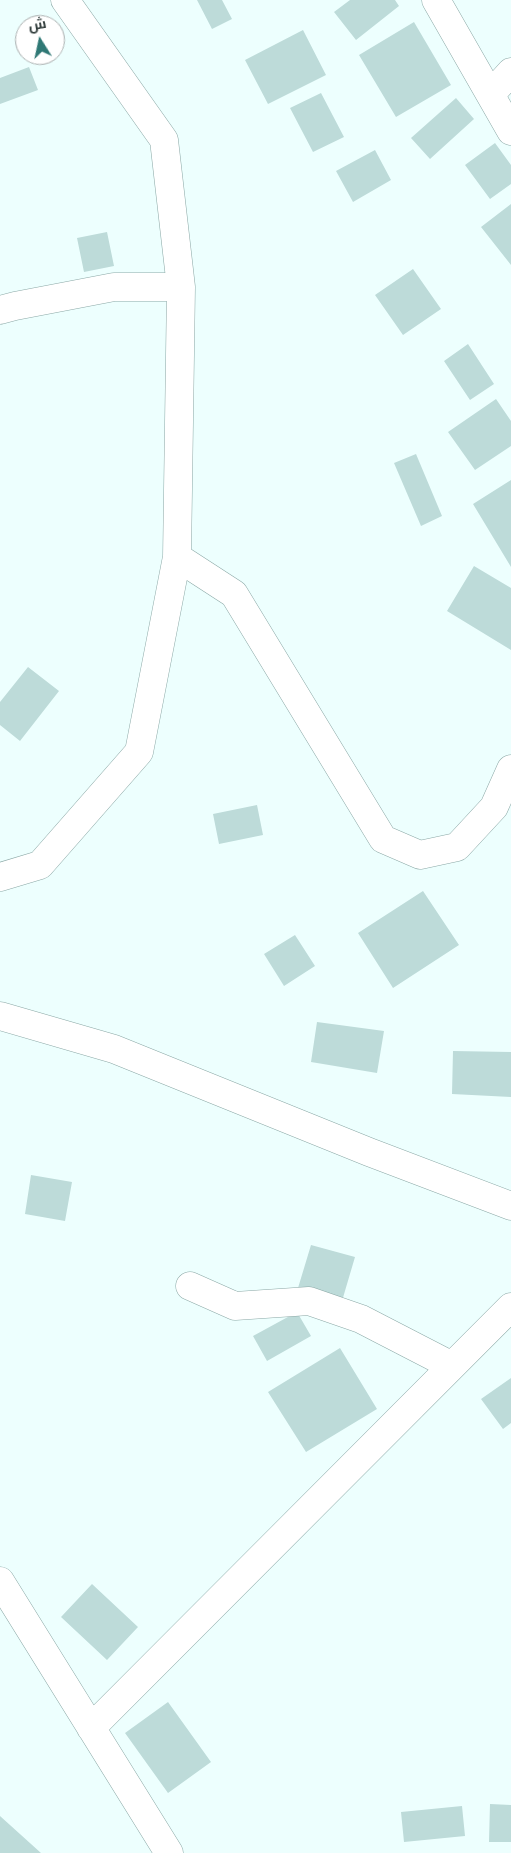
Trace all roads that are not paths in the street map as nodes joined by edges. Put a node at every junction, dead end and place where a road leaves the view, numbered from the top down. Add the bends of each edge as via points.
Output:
1 (65, 0) edge
2 (436, 0) edge
3 (511, 72) edge
4 (490, 94) junction
5 (511, 130) edge
6 (181, 287) junction
7 (0, 310) edge
8 (177, 557) junction
9 (511, 769) edge
10 (0, 877) edge
11 (0, 1016) edge
12 (511, 1206) edge
13 (190, 1286) dead end
14 (511, 1306) edge
15 (452, 1366) junction
16 (0, 1581) edge
17 (92, 1728) junction
18 (169, 1853) edge

1 - 6 street via 164,140
2 - 4 street
3 - 4 street
4 - 5 street
6 - 7 street via 114,287
6 - 8 street
8 - 9 street via 234,594 383,839 420,855 457,847 494,807
8 - 10 street via 139,752 40,865
11 - 12 street via 114,1049
13 - 15 street via 235,1306 309,1301 361,1319
14 - 15 street
15 - 17 street
16 - 17 street
17 - 18 street

